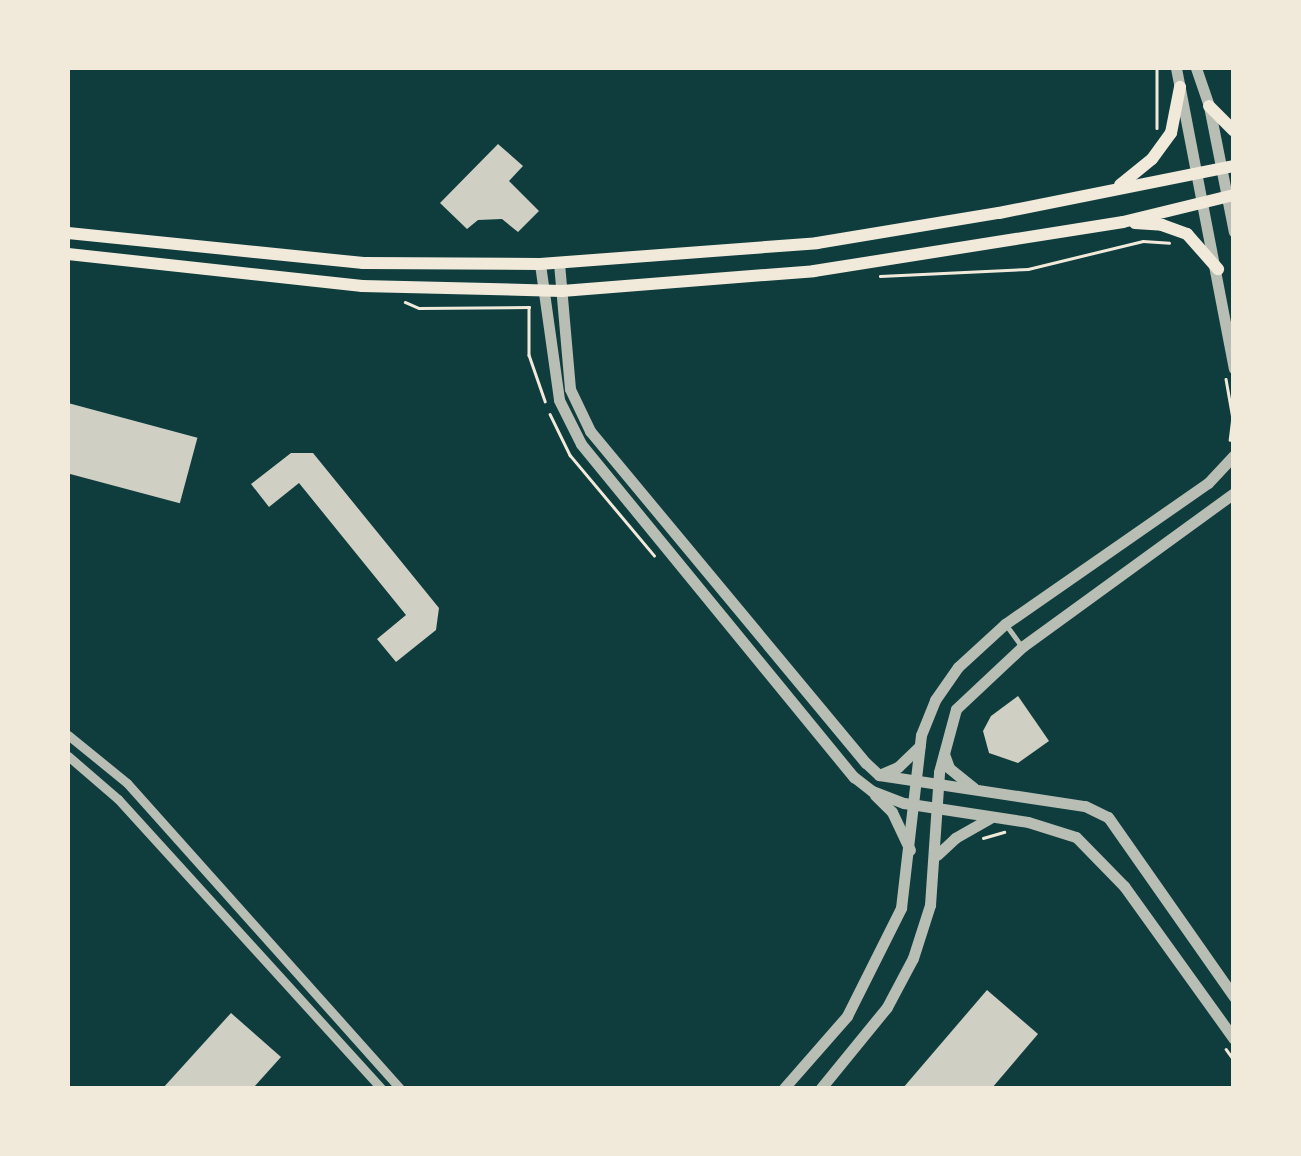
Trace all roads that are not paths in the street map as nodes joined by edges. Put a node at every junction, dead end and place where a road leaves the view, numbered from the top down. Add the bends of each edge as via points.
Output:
1 (1176, 68) edge
2 (1196, 68) edge
3 (1180, 88) junction
4 (1210, 106) junction
5 (1234, 131) edge
6 (1227, 167) edge
7 (1197, 171) junction
8 (1114, 190) junction
9 (1229, 196) edge
10 (1204, 201) junction
11 (1123, 222) junction
12 (68, 232) edge
13 (1234, 232) edge
14 (68, 254) edge
15 (559, 263) junction
16 (540, 264) junction
17 (1218, 269) junction
18 (562, 290) junction
19 (543, 292) junction
20 (1228, 366) edge
21 (1231, 452) edge
22 (1234, 493) edge
23 (1005, 624) junction
24 (1022, 647) junction
25 (68, 734) edge
26 (920, 746) junction
27 (943, 751) junction
28 (68, 756) edge
29 (880, 776) junction
30 (918, 782) junction
31 (938, 786) junction
32 (977, 790) junction
33 (872, 792) junction
34 (916, 806) junction
35 (938, 810) junction
36 (990, 818) junction
37 (910, 852) junction
38 (936, 854) junction
39 (1234, 998) edge
40 (1229, 1044) edge
41 (382, 1088) edge
42 (400, 1088) edge
43 (784, 1088) edge
44 (820, 1088) edge

1 - 3 street
2 - 4 street
3 - 7 street
3 - 8 main road via 1171,133
4 - 5 main road
4 - 6 street
6 - 7 main road
6 - 9 street
7 - 8 main road
7 - 10 street
8 - 15 main road via 817,243
9 - 10 main road
9 - 13 street
10 - 11 main road
10 - 17 street
11 - 17 main road via 1187,234
11 - 18 main road via 814,271
12 - 16 main road via 362,263
14 - 19 main road via 362,286
15 - 16 main road
15 - 18 street
16 - 19 street
17 - 20 street
18 - 19 main road
18 - 29 street via 570,389 590,431
19 - 33 street via 559,400 582,444
21 - 23 street via 1208,483
22 - 24 street
23 - 24 lane
23 - 26 street via 958,666 935,700
24 - 27 street via 956,709
25 - 42 street via 127,783
26 - 29 street
26 - 30 street
27 - 31 street
27 - 32 street via 949,768
28 - 41 street via 118,799
29 - 30 street
30 - 31 street
30 - 34 street
31 - 32 street
31 - 35 street
32 - 39 street via 1085,806 1108,817
33 - 34 street
33 - 37 street via 892,812
34 - 35 street
34 - 37 street
35 - 36 street
35 - 38 street
36 - 38 street
36 - 40 street via 1076,837 1124,886
37 - 43 street via 901,908 859,996
38 - 44 street via 930,905 912,958 886,1007

